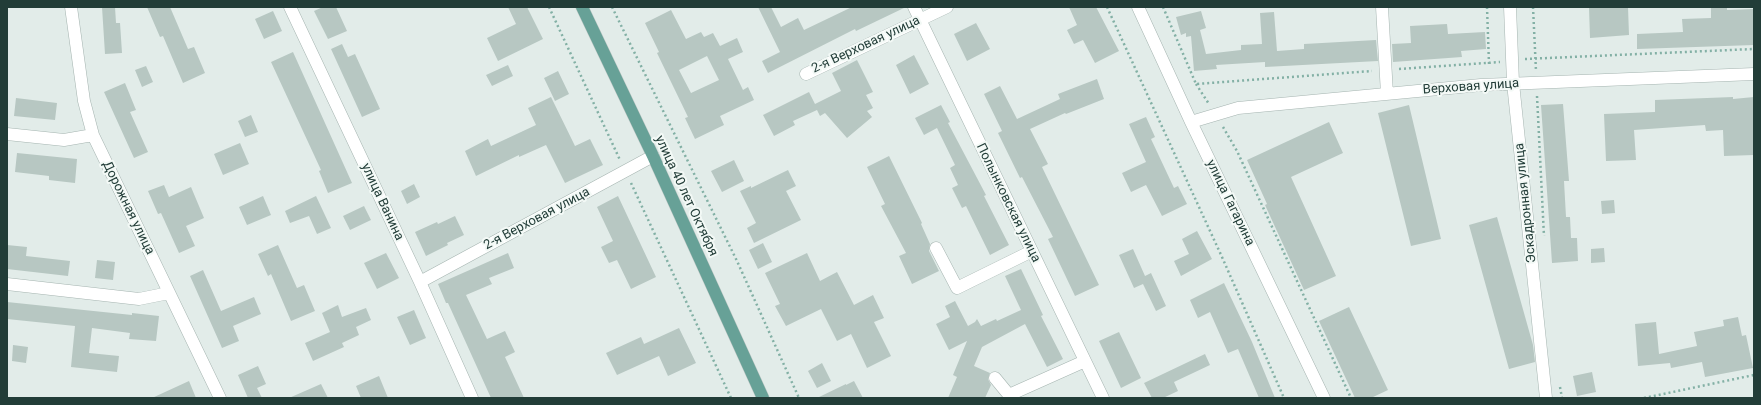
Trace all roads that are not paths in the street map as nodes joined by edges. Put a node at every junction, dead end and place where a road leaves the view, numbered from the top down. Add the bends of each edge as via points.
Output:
1 (71, 7) edge
2 (290, 7) edge
3 (582, 7) edge
4 (914, 7) edge
5 (947, 7) edge
6 (1138, 7) edge
7 (1382, 7) edge
8 (1510, 7) edge
9 (920, 19) junction
10 (806, 74) dead end
11 (1754, 74) edge
12 (1513, 83) junction
13 (1387, 94) junction
14 (1191, 122) junction
15 (7, 134) edge
16 (94, 135) junction
17 (653, 156) junction
18 (936, 248) dead end
19 (1032, 251) junction
20 (420, 282) junction
21 (7, 284) edge
22 (169, 293) junction
23 (1085, 361) junction
24 (995, 378) dead end
25 (220, 398) edge
26 (472, 398) edge
27 (763, 398) edge
28 (1103, 398) edge
29 (1324, 398) edge
30 (1546, 398) edge

1 - 16 street, Дорожная улица via 84,101
2 - 20 street, улица Ванина
3 - 17 main road, улица 40 лет Октября
4 - 9 street, Полынковская улица
5 - 9 street, 2-я Верховая улица
6 - 14 street, улица Гагарина
7 - 13 street
8 - 12 street, Эскадронная улица
9 - 10 street, 2-я Верховая улица
9 - 19 street, Полынковская улица
11 - 12 street, Верховая улица
12 - 13 street, Верховая улица
12 - 30 street, Эскадронная улица
13 - 14 street, Верховая улица via 1238,108
14 - 29 street, улица Гагарина
15 - 16 street via 64,140
16 - 22 street, Дорожная улица
17 - 20 street, 2-я Верховая улица
17 - 27 main road, улица 40 лет Октября
18 - 19 street via 956,288
19 - 23 street, Полынковская улица
20 - 26 street, улица Ванина
21 - 22 street via 139,299
22 - 25 street, Дорожная улица
23 - 24 street via 1009,395
23 - 28 street, Полынковская улица

